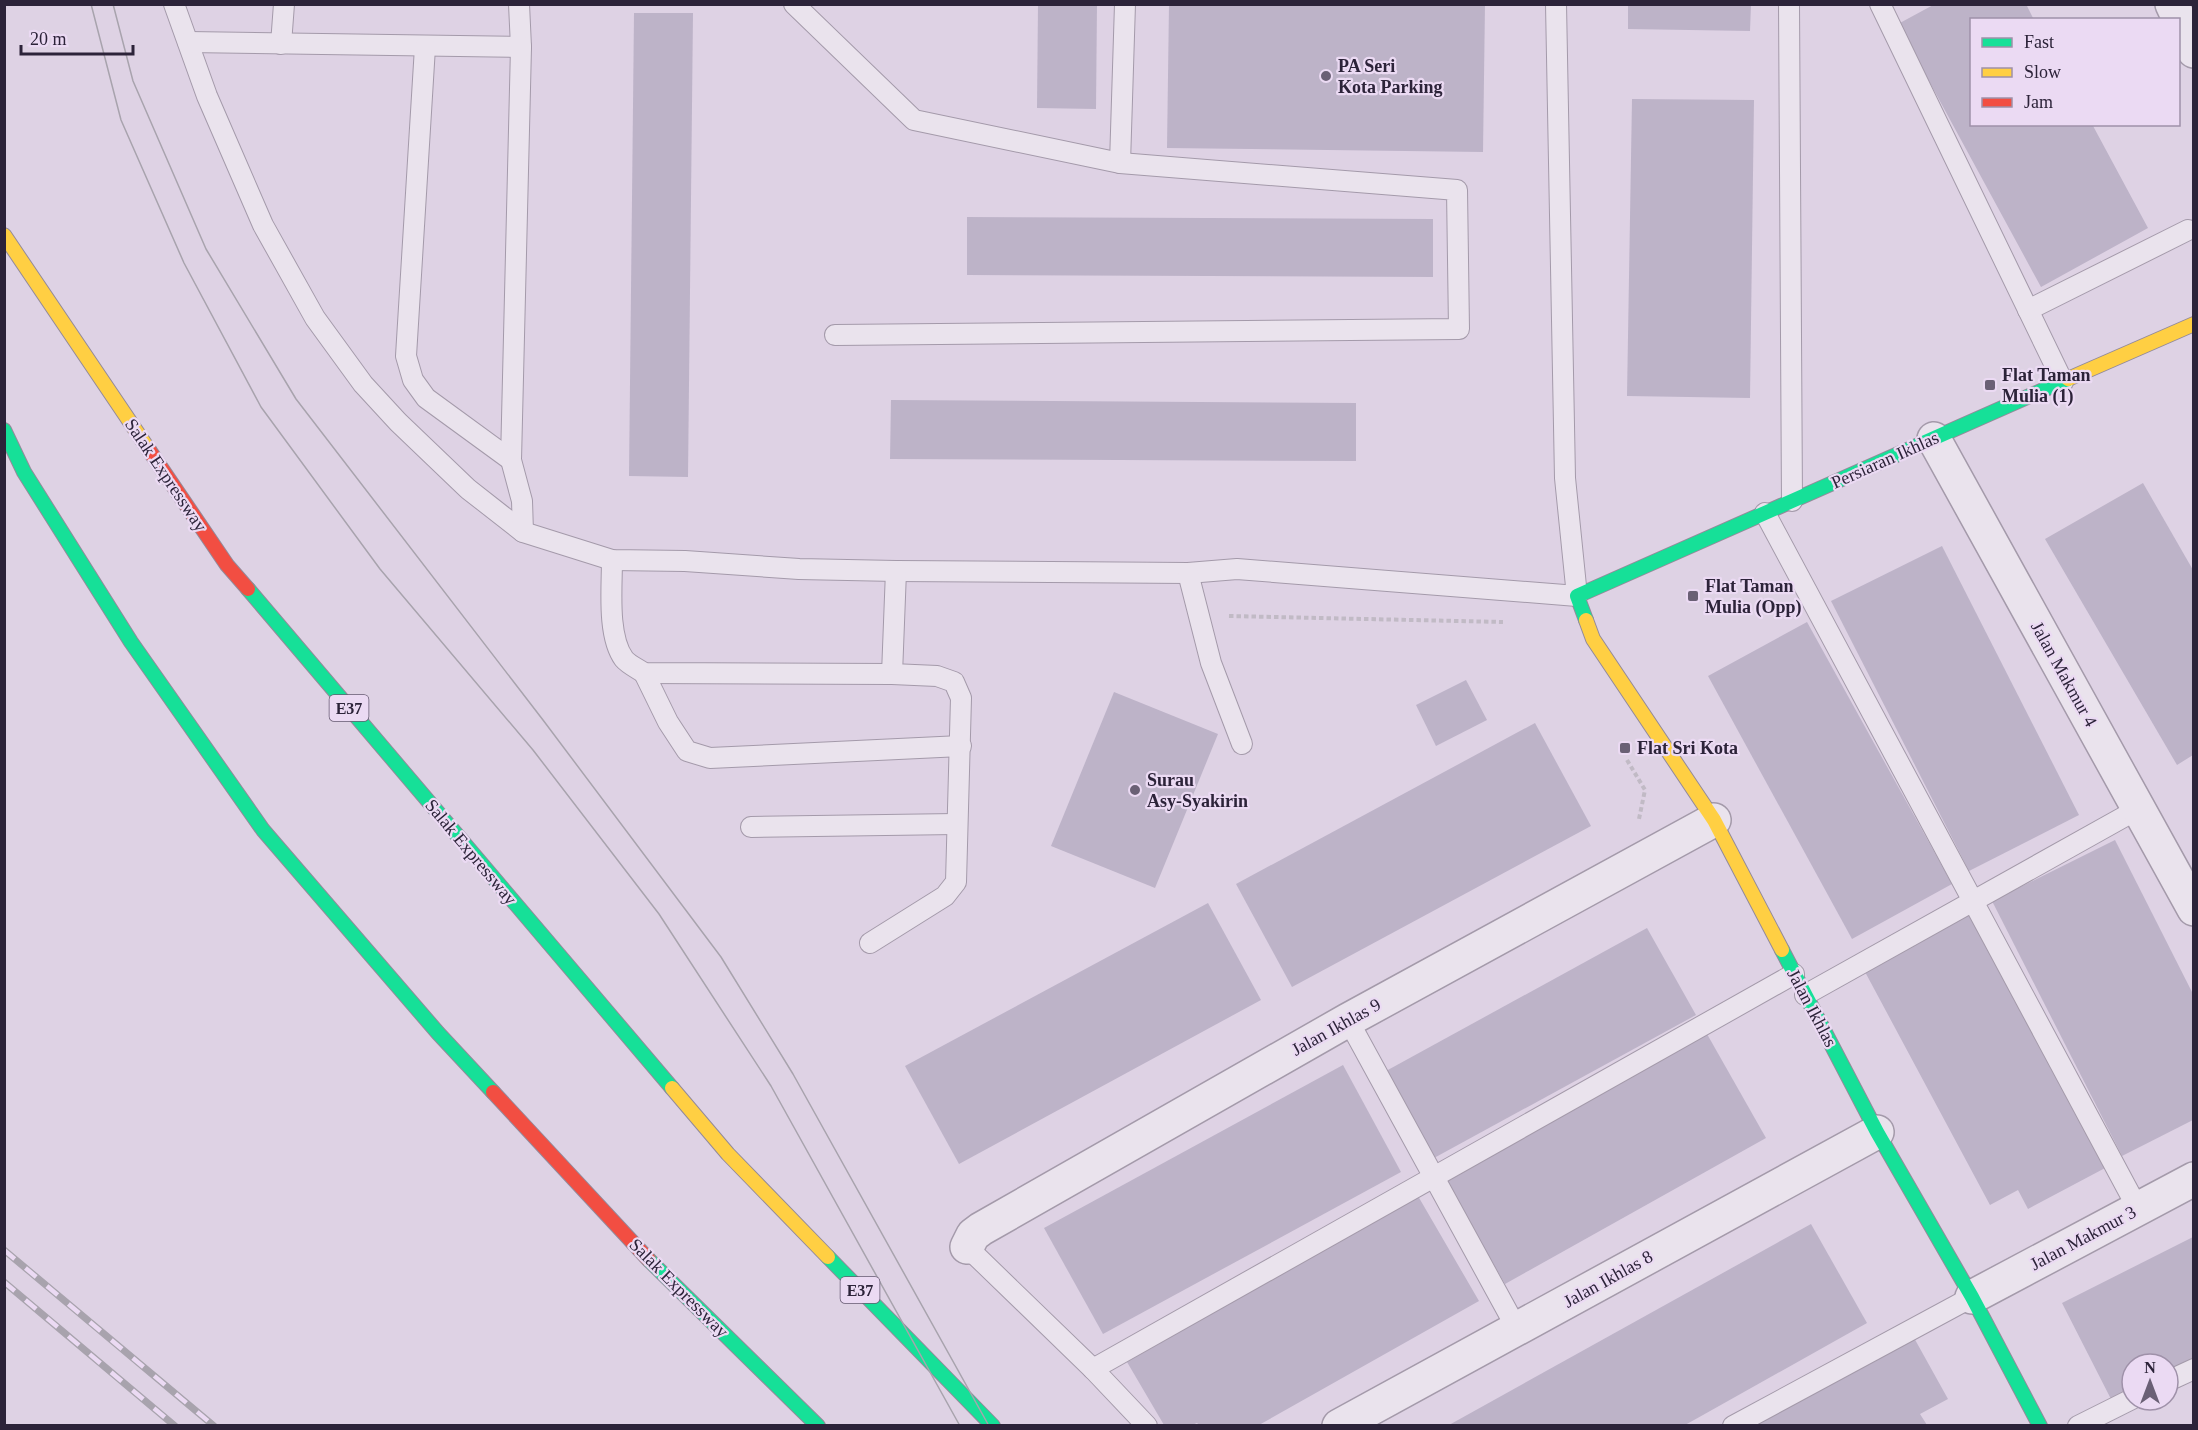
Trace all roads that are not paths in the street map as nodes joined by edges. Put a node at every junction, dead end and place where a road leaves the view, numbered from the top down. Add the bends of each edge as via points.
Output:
1 (174, 4) edge
2 (284, 4) edge
3 (519, 4) edge
4 (794, 4) edge
5 (1125, 4) edge
6 (1556, 4) edge
7 (1789, 4) edge
8 (1880, 4) edge
9 (2172, 4) edge
10 (2178, 18) edge
11 (2180, 22) edge
12 (188, 42) junction
13 (281, 44) junction
14 (425, 47) junction
15 (521, 47) junction
16 (2193, 51) edge
17 (1120, 163) junction
18 (2188, 230) dead end
19 (4, 235) edge
20 (2028, 310) junction
21 (2193, 324) edge
22 (835, 336) dead end
23 (2063, 382) junction
24 (4, 430) edge
25 (1934, 439) junction
26 (511, 460) junction
27 (1792, 501) junction
28 (1765, 513) junction
29 (523, 532) junction
30 (612, 560) junction
31 (896, 571) junction
32 (1188, 573) junction
33 (1577, 596) junction
34 (644, 673) junction
35 (892, 674) junction
36 (1242, 744) dead end
37 (961, 746) junction
38 (2138, 809) junction
39 (1714, 820) junction
40 (956, 824) junction
41 (751, 827) dead end
42 (1973, 901) junction
43 (2193, 909) edge
44 (870, 944) dead end
45 (1794, 974) junction
46 (1805, 995) junction
47 (1348, 1020) junction
48 (1877, 1132) junction
49 (1434, 1177) junction
50 (2193, 1179) edge
51 (2138, 1209) junction
52 (967, 1247) joint
53 (1972, 1297) junction
54 (1517, 1329) junction
55 (1093, 1369) junction
56 (2120, 1405) edge
57 (818, 1425) edge
58 (993, 1425) edge
59 (1147, 1425) edge
60 (1339, 1425) edge
61 (1733, 1425) edge
62 (2040, 1425) edge
63 (2078, 1425) edge

1 - 12 lane
2 - 13 lane
3 - 15 lane
4 - 17 lane via 914,120
5 - 17 lane
6 - 33 lane via 1565,478
7 - 27 lane
8 - 20 lane
9 - 10 street
11 - 16 street
12 - 13 lane
12 - 29 lane via 262,225 315,318 363,384 398,422 468,489
13 - 14 lane
14 - 15 lane
14 - 26 lane via 406,356 413,380 426,398
15 - 26 lane
17 - 22 lane via 1457,190 1460,329
18 - 20 lane
19 - 58 main road, Salak Expressway / E37 via 227,565 728,1154
20 - 23 lane
21 - 23 main road, Persiaran Ikhlas
23 - 25 main road, Persiaran Ikhlas
24 - 57 main road, Salak Expressway via 24,472 131,642 263,830 438,1033 647,1258
25 - 27 main road, Persiaran Ikhlas
25 - 38 street, Jalan Makmur 4
26 - 29 lane via 522,501
27 - 28 main road, Persiaran Ikhlas
28 - 33 main road, Persiaran Ikhlas
28 - 42 lane
29 - 30 lane
30 - 31 lane
30 - 34 lane via 611,614 615,636 624,659
31 - 32 lane
31 - 35 lane
32 - 33 lane via 1237,569
32 - 36 lane via 1211,663
33 - 39 main road, Jalan Ikhlas via 1593,639
34 - 35 lane
34 - 37 lane via 687,750 710,758
35 - 37 lane via 937,676 954,682 961,698
37 - 40 lane
38 - 42 lane
38 - 43 street, Jalan Makmur 4
39 - 45 main road, Jalan Ikhlas
39 - 47 street, Jalan Ikhlas 9
40 - 41 lane
40 - 44 lane via 956,882 945,897
42 - 46 lane
42 - 51 lane
45 - 46 main road, Jalan Ikhlas
45 - 49 lane
46 - 48 main road, Jalan Ikhlas
47 - 49 lane
47 - 52 street, Jalan Ikhlas 9 via 981,1229
48 - 53 main road, Jalan Ikhlas
48 - 54 street, Jalan Ikhlas 8
49 - 54 lane
49 - 55 lane
50 - 51 street, Jalan Makmur 3
51 - 53 street, Jalan Makmur 3
52 - 55 lane
53 - 61 lane
53 - 62 main road, Jalan Ikhlas
54 - 60 street, Jalan Ikhlas 8
55 - 59 lane
56 - 63 lane

